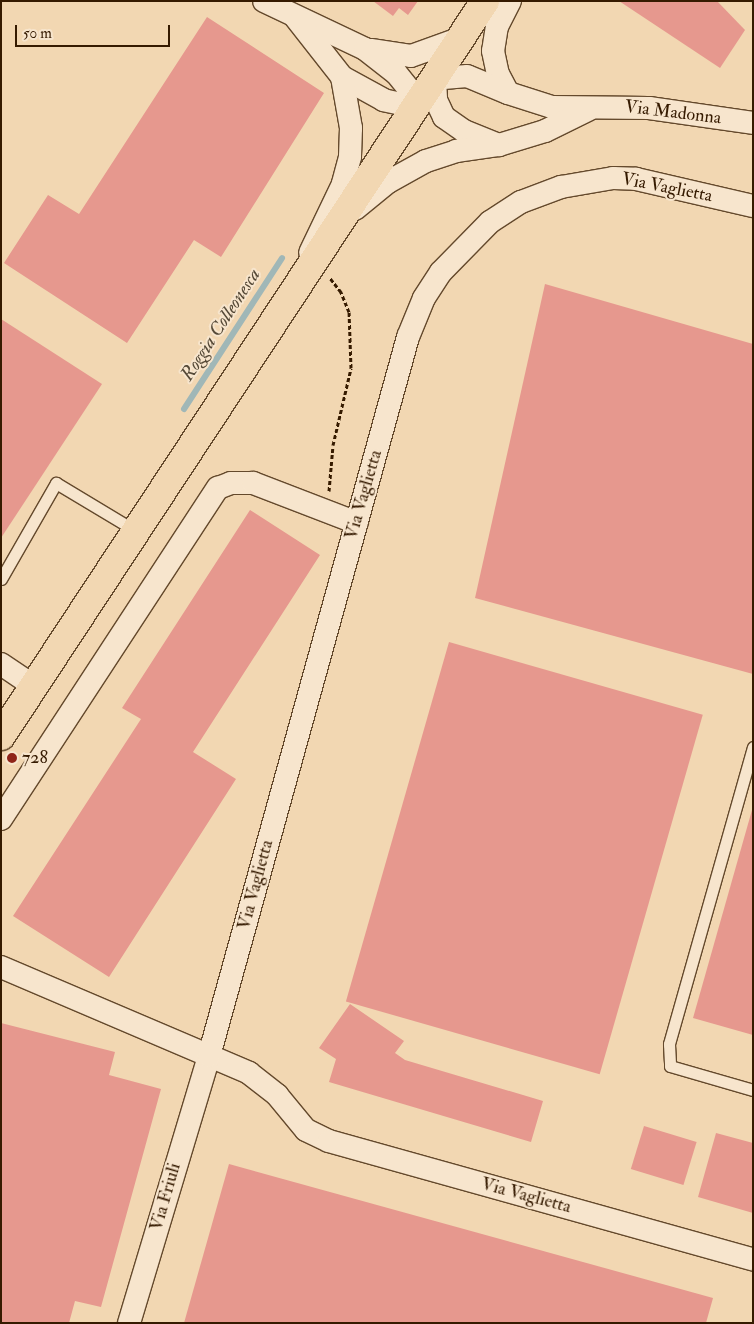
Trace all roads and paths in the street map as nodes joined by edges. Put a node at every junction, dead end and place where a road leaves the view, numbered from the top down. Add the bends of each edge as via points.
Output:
1 (264, 1) edge
2 (485, 1) edge
3 (510, 1) edge
4 (295, 17) junction
5 (461, 38) junction
6 (365, 49) junction
7 (342, 77) junction
8 (435, 78) junction
9 (508, 93) junction
10 (416, 106) junction
11 (593, 107) junction
12 (753, 123) edge
13 (498, 145) junction
14 (753, 206) edge
15 (335, 226) junction
16 (317, 275) junction
17 (332, 480) dead end
18 (356, 523) junction
19 (136, 531) junction
20 (1, 580) edge
21 (1, 664) edge
22 (34, 686) junction
23 (1, 736) edge
24 (753, 747) edge
25 (1, 819) edge
26 (1, 967) edge
27 (206, 1064) junction
28 (753, 1090) edge
29 (753, 1259) edge
30 (129, 1323) edge

1 - 4 street
2 - 5 main road
3 - 9 street via 497,26 493,51 498,74
4 - 6 street
4 - 7 street
5 - 6 street via 411,56
5 - 8 main road
6 - 10 street via 396,73 409,89
7 - 10 street via 384,100
7 - 16 street via 351,128 350,157 343,184 316,235
8 - 9 street, Via Madonna via 467,76
8 - 10 main road
8 - 13 street via 436,100 444,117 464,131
9 - 11 street, Via Madonna via 552,107
10 - 15 main road
11 - 12 street, Via Madonna via 649,108
11 - 13 street, Via Madonna via 545,131
13 - 15 street, Via Madonna via 451,153 417,165 376,191
14 - 18 street, Via Vaglietta via 654,182 613,178 575,184 532,197 490,222 441,272 420,307
15 - 16 main road
16 - 17 path via 344,299 351,332 351,368 333,444
16 - 19 main road
18 - 25 street via 252,483 231,483 218,488
18 - 27 street, Via Vaglietta
19 - 20 lane via 56,483
19 - 22 main road
21 - 22 street
22 - 23 main road
24 - 28 lane via 669,1044 670,1066
26 - 27 street
27 - 29 street, Via Vaglietta via 262,1081 306,1130 329,1141
27 - 30 street, Via Friuli

